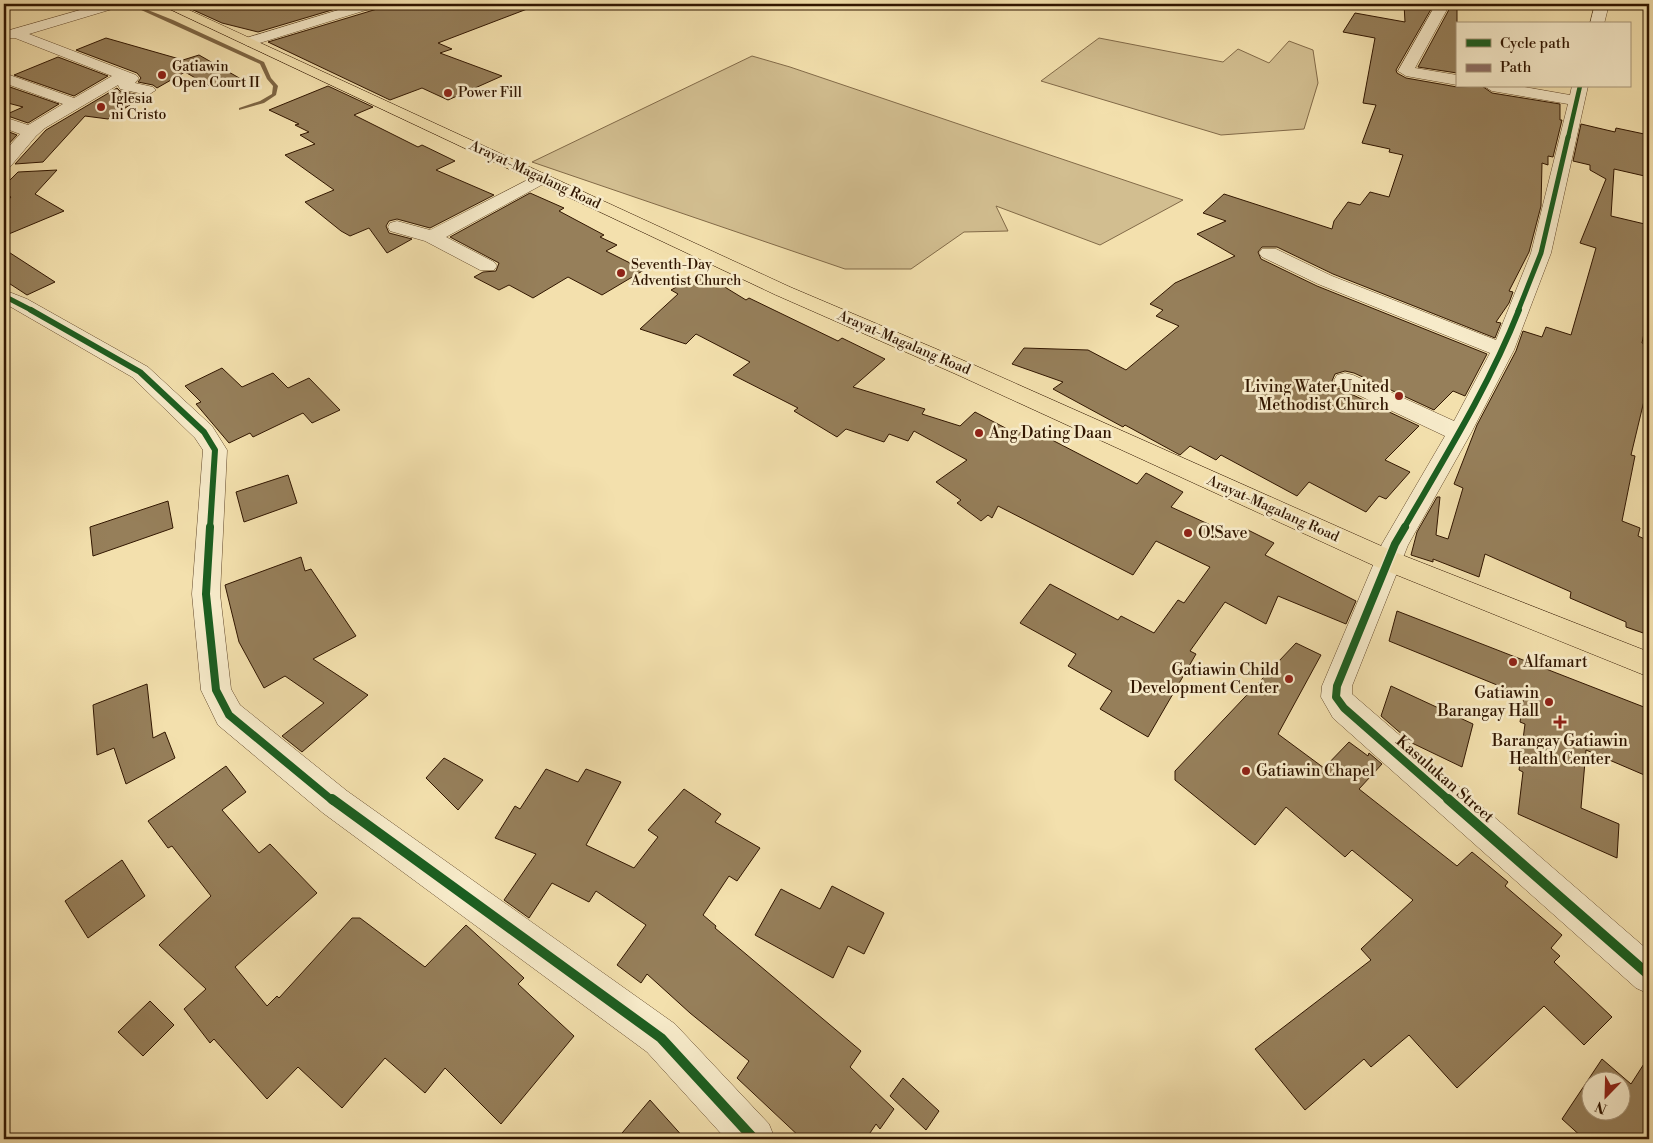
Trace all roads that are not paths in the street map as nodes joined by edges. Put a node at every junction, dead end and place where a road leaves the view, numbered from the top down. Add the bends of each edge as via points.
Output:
1 (166, 4) edge
2 (371, 4) edge
3 (1443, 4) edge
4 (1602, 4) edge
5 (111, 5) edge
6 (1597, 22) edge
7 (10, 35) edge
8 (248, 42) junction
9 (124, 74) junction
10 (4, 78) edge
11 (1456, 80) edge
12 (1513, 88) edge
13 (148, 90) dead end
14 (1577, 94) edge
15 (74, 103) junction
16 (4, 122) edge
17 (30, 132) junction
18 (4, 163) edge
19 (541, 178) junction
20 (397, 227) dead end
21 (432, 237) junction
22 (1269, 253) dead end
23 (487, 266) dead end
24 (4, 296) edge
25 (1503, 350) junction
26 (1345, 380) dead end
27 (1459, 433) junction
28 (1387, 560) junction
29 (1649, 665) edge
30 (1649, 975) edge
31 (754, 1139) edge

1 - 8 main road, Arayat-Magalang Road
2 - 8 street
3 - 11 street via 1406,71
4 - 6 street
5 - 7 street
7 - 9 street
8 - 19 main road, Arayat-Magalang Road
9 - 13 street via 132,80 125,86
9 - 15 street
10 - 15 street
12 - 14 street
14 - 25 street via 1541,253
15 - 17 street
16 - 17 street
17 - 18 street
19 - 21 street
19 - 28 main road, Arayat-Magalang Road via 783,291
20 - 21 street
21 - 23 street
22 - 25 street via 1325,280
24 - 31 street via 140,372 204,432 215,450 206,594 216,690 229,715 335,802 661,1038
25 - 27 street
26 - 27 street
27 - 28 street
28 - 29 main road, Arayat-Magalang Road
28 - 30 street, Kasulukan Street via 1337,686 1336,697 1344,708

